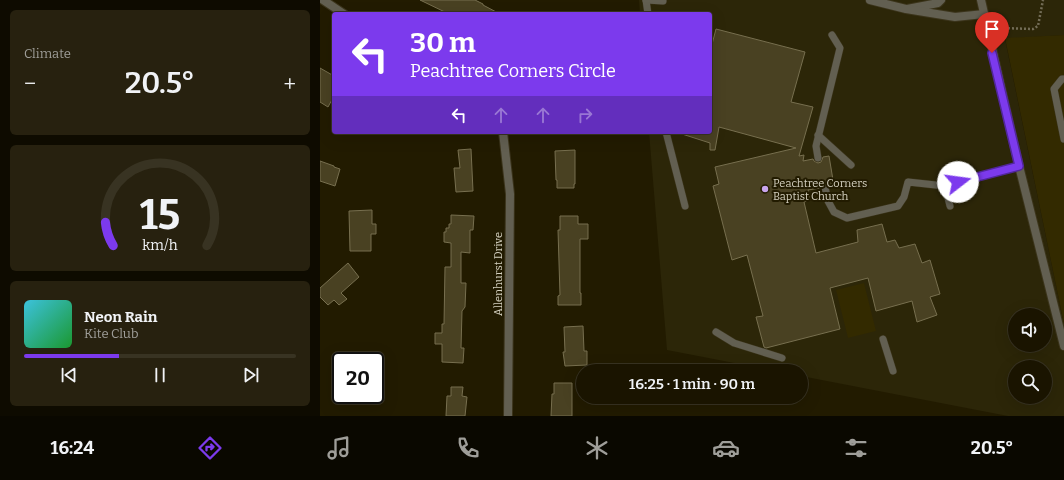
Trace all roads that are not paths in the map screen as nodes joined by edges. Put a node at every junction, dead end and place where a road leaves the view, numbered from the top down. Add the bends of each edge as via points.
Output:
1 (323, 0) edge
2 (646, 0) edge
3 (870, 0) edge
4 (941, 0) edge
5 (981, 0) edge
6 (663, 1) dead end
7 (906, 9) junction
8 (341, 12) edge
9 (648, 12) edge
10 (984, 14) junction
11 (832, 35) dead end
12 (1064, 79) edge
13 (503, 134) edge
14 (667, 134) edge
15 (818, 135) junction
16 (1064, 139) edge
17 (818, 158) dead end
18 (851, 165) dead end
19 (1019, 166) junction
20 (945, 186) junction
21 (825, 187) dead end
22 (685, 206) dead end
23 (950, 206) dead end
24 (716, 332) dead end
25 (883, 339) dead end
26 (1064, 346) edge
27 (782, 358) dead end
28 (893, 372) dead end
29 (508, 416) edge

1 - 8 street
2 - 6 lane
2 - 9 lane
3 - 7 street
4 - 7 street
5 - 10 street
7 - 10 street via 955,17
10 - 19 street
11 - 15 lane via 840,48
12 - 16 lane via 1054,89
13 - 29 street, Allenhurst Drive via 510,194
14 - 22 lane
15 - 17 lane
15 - 18 lane
19 - 20 lane
19 - 26 street
20 - 21 lane via 908,182 904,197 898,206 847,218 834,212
20 - 23 lane
24 - 27 lane via 734,343
25 - 28 lane

